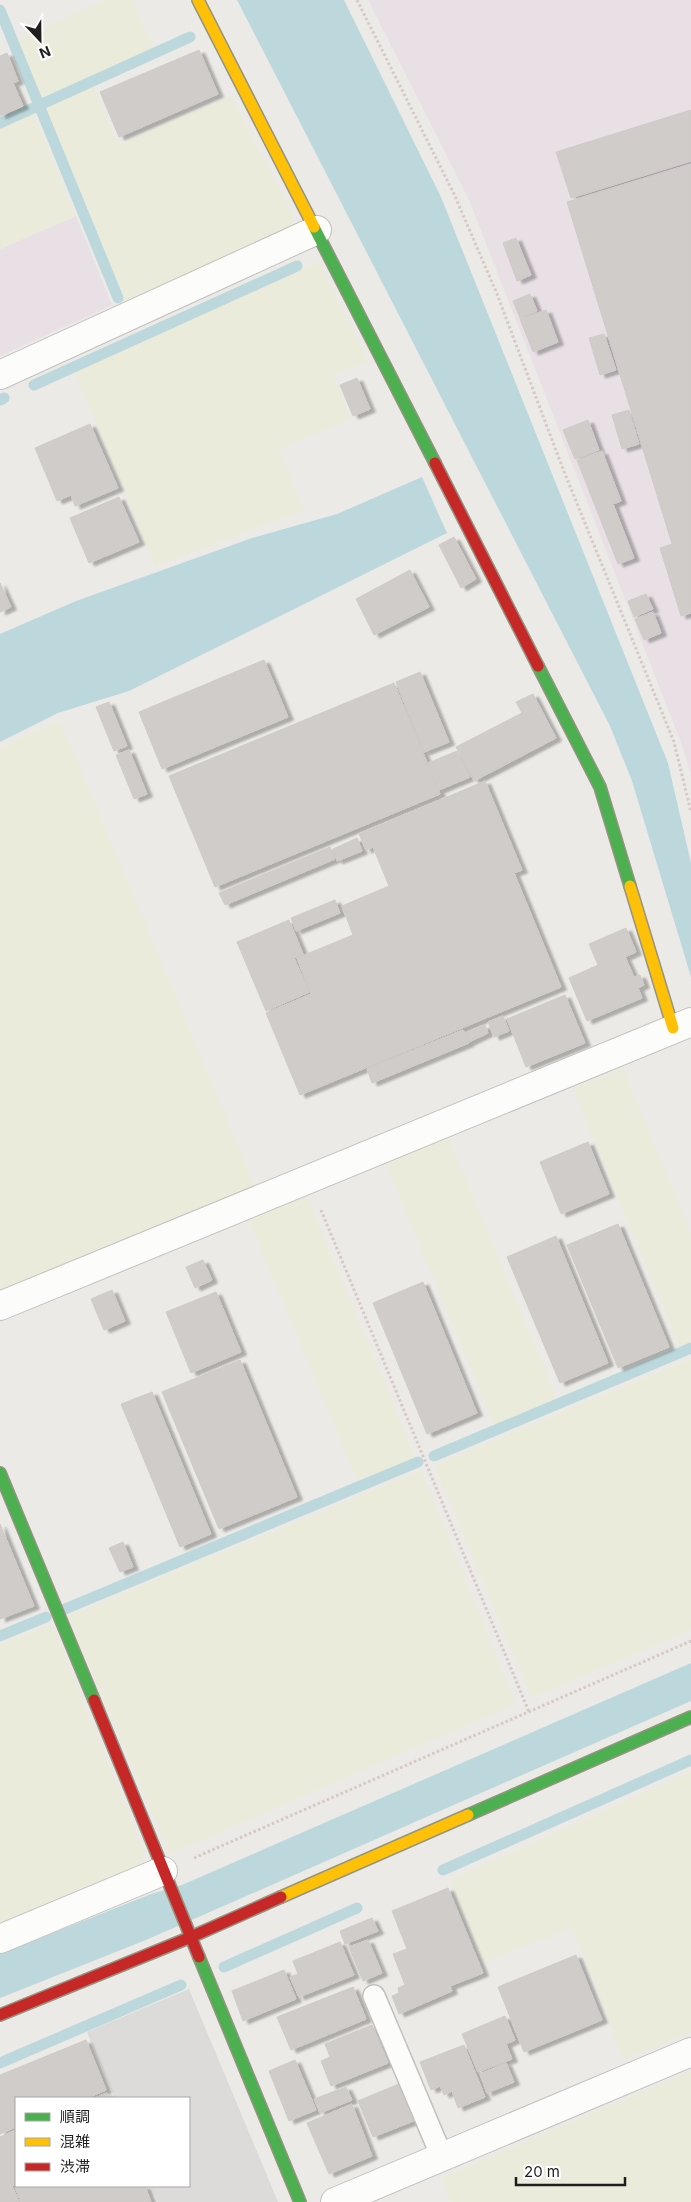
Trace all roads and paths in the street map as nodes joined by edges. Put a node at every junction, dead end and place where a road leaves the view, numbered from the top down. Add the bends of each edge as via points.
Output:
1 (198, 0) edge
2 (358, 0) edge
3 (317, 230) junction
4 (0, 375) edge
5 (691, 812) edge
6 (682, 1025) edge
7 (308, 1179) junction
8 (0, 1306) edge
9 (0, 1473) edge
10 (691, 1641) edge
11 (529, 1712) junction
12 (691, 1717) edge
13 (165, 1876) junction
14 (188, 1932) junction
15 (0, 1939) edge
16 (374, 1996) dead end
17 (0, 2014) edge
18 (691, 2052) edge
19 (442, 2157) junction
20 (300, 2202) edge
21 (335, 2202) edge

1 - 3 street
2 - 5 path via 454,194 497,294 563,469 674,742
3 - 4 street
3 - 6 street via 600,787
6 - 7 street
7 - 8 street
7 - 11 path
9 - 13 street
10 - 11 path
11 - 13 path
12 - 14 street
13 - 14 street
13 - 15 street
14 - 17 street
14 - 20 street
16 - 19 lane
18 - 19 street
19 - 21 street

